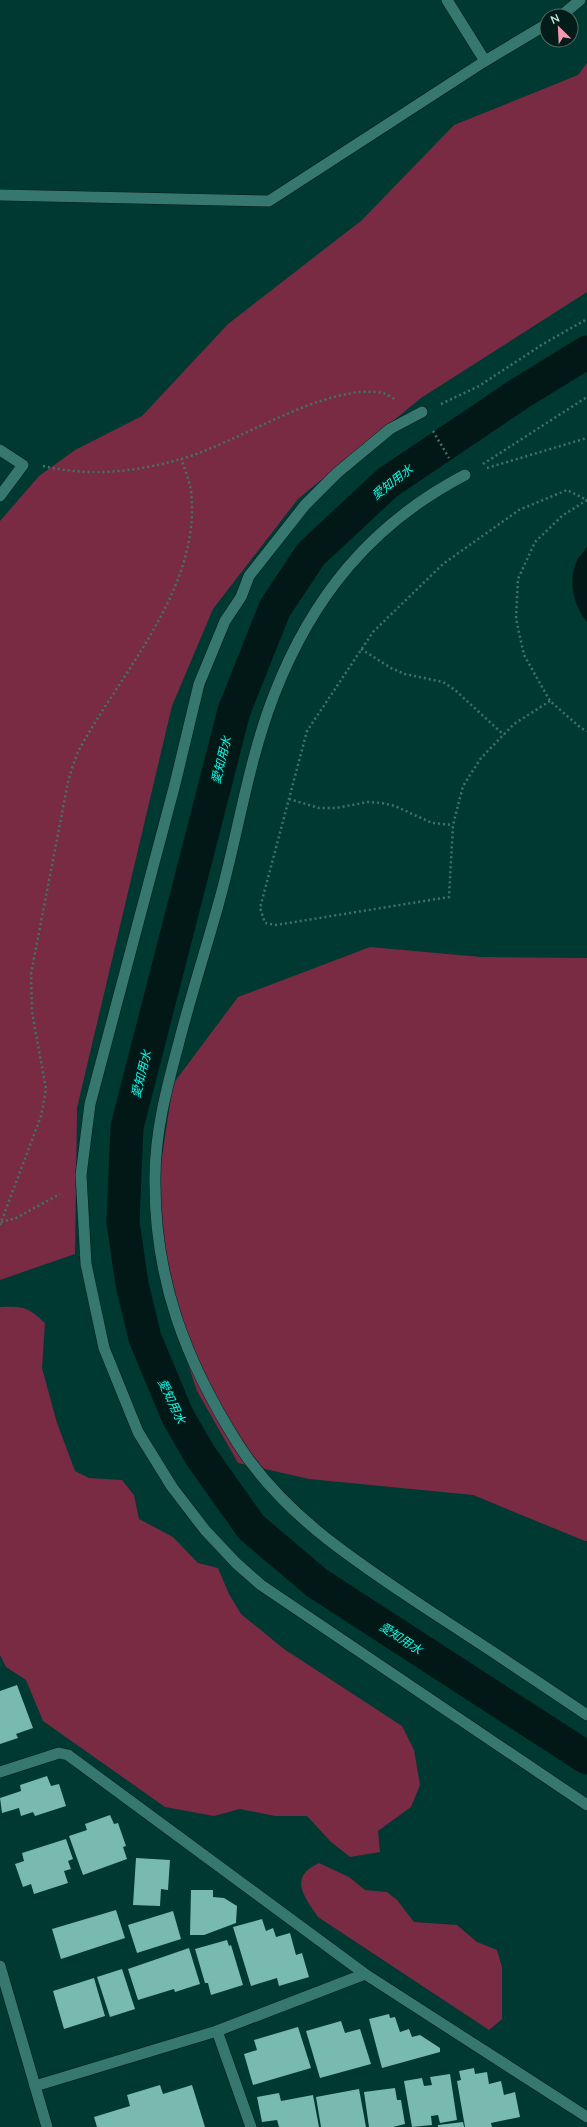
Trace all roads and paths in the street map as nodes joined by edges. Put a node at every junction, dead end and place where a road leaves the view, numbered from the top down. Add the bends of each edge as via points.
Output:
1 (447, 0) edge
2 (580, 0) edge
3 (570, 8) edge
4 (539, 29) edge
5 (484, 61) junction
6 (0, 195) edge
7 (587, 318) edge
8 (587, 397) edge
9 (422, 412) junction
10 (587, 438) edge
11 (0, 450) edge
12 (182, 459) junction
13 (43, 466) dead end
14 (461, 473) junction
15 (0, 496) edge
16 (587, 500) edge
17 (361, 649) junction
18 (550, 701) junction
19 (587, 731) edge
20 (504, 735) junction
21 (289, 799) junction
22 (453, 825) junction
23 (81, 1175) junction
24 (0, 1223) edge
25 (587, 1715) edge
26 (0, 1772) edge
27 (587, 1805) edge
28 (0, 1966) edge
29 (365, 1974) junction
30 (217, 2031) junction
31 (35, 2086) junction
32 (587, 2117) edge
33 (47, 2127) edge
34 (251, 2127) edge

1 - 5 street
2 - 3 street
4 - 5 street
5 - 6 street via 269,201
7 - 9 path via 479,386
8 - 14 path
9 - 12 path via 383,393 352,392 320,401
9 - 14 path
9 - 23 street via 390,429 337,472 305,505 249,576 241,597 225,621 199,684 90,1104
10 - 14 path
11 - 15 street via 23,465
12 - 13 path via 115,472 65,471
12 - 24 path via 190,490 192,518 181,570 158,622 136,662 78,751 68,782 32,974 32,1012 46,1089 41,1116
14 - 25 street via 366,545 342,573 315,610 295,645 273,697 247,785 219,902 167,1084 156,1144 155,1180 159,1245 170,1302 185,1342 207,1390 239,1446 267,1484 294,1512 335,1547
16 - 17 path via 566,490 519,510 443,564 373,632
16 - 18 path via 562,516 535,542 518,580 516,619 524,654
17 - 20 path via 405,674 443,682
17 - 21 path via 307,731
18 - 19 path via 580,728
18 - 20 path via 514,724
20 - 22 path via 481,758 463,786
21 - 22 path via 319,808 336,808 368,802 382,803 395,806 432,823
21 - 22 path via 260,908 265,923 276,925 449,897
23 - 24 path via 56,1197 16,1218
23 - 27 street via 86,1264 104,1348 138,1432 172,1487 205,1530 261,1585
26 - 29 street via 59,1753 68,1755
28 - 31 street
29 - 30 street
29 - 32 street
30 - 31 street
30 - 34 street
31 - 33 street

